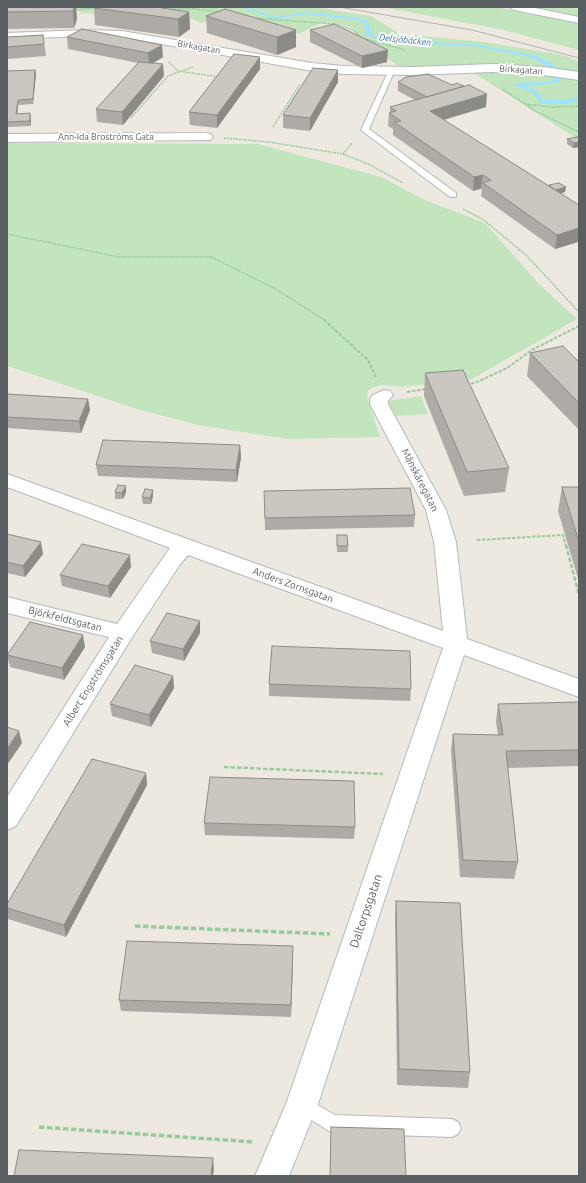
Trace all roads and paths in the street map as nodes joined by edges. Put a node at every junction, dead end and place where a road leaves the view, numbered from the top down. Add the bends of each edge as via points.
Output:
1 (514, 7) edge
2 (99, 8) edge
3 (162, 8) edge
4 (67, 10) edge
5 (226, 13) edge
6 (247, 17) edge
7 (579, 20) edge
8 (7, 36) edge
9 (239, 54) junction
10 (199, 64) dead end
11 (469, 69) junction
12 (439, 70) junction
13 (391, 72) junction
14 (579, 76) edge
15 (302, 82) edge
16 (216, 83) edge
17 (522, 103) junction
18 (579, 106) edge
19 (127, 123) edge
20 (273, 127) dead end
21 (579, 132) edge
22 (206, 137) joint
23 (7, 138) edge
24 (406, 184) dead end
25 (453, 195) dead end
26 (460, 208) dead end
27 (7, 234) edge
28 (579, 312) edge
29 (579, 326) edge
30 (460, 385) edge
31 (429, 389) edge
32 (384, 395) junction
33 (7, 480) edge
34 (477, 540) dead end
35 (184, 546) junction
36 (579, 595) edge
37 (7, 605) edge
38 (123, 633) junction
39 (456, 645) junction
40 (579, 688) edge
41 (224, 767) dead end
42 (411, 778) junction
43 (7, 819) edge
44 (135, 926) dead end
45 (355, 942) junction
46 (302, 1104) junction
47 (39, 1127) dead end
48 (452, 1128) dead end
49 (284, 1144) junction
50 (272, 1176) edge

1 - 7 street
2 - 4 path
3 - 5 path
6 - 12 path via 341,25 353,30 362,38 421,54
8 - 9 street, Birkagatan via 122,34
9 - 13 street, Birkagatan via 312,67
9 - 16 path
10 - 19 path via 168,76
11 - 12 street, Birkagatan
11 - 14 street, Birkagatan via 511,69
11 - 17 path via 491,79
12 - 13 street, Birkagatan
13 - 25 lane via 365,130
15 - 20 path
17 - 18 path
17 - 21 path via 551,120
22 - 23 street, Ann-Ida Broströms Gata
22 - 24 path via 269,142 343,154
26 - 28 path via 484,220 527,256
27 - 32 path via 119,257 211,257 274,288 330,324 368,360
29 - 30 path via 532,350 507,368 475,383
31 - 32 path
32 - 39 street, Månskäregatan via 379,399 379,404 436,510 445,542
33 - 35 street, Anders Zornsgatan
34 - 36 path via 562,535
35 - 38 street, Albert Engströmsgatan via 171,561
35 - 39 street, Anders Zornsgatan
37 - 38 street, Björkfeldtsgatan
38 - 43 street, Albert Engströmsgatan
39 - 40 street, Anders Zornsgatan
39 - 42 street, Daltorpsgatan
41 - 42 path via 388,774
42 - 45 street, Daltorpsgatan
44 - 45 path via 332,934
45 - 46 street, Daltorpsgatan
46 - 48 lane via 332,1124
46 - 49 street, Daltorpsgatan
47 - 49 path
49 - 50 street, Daltorpsgatan

